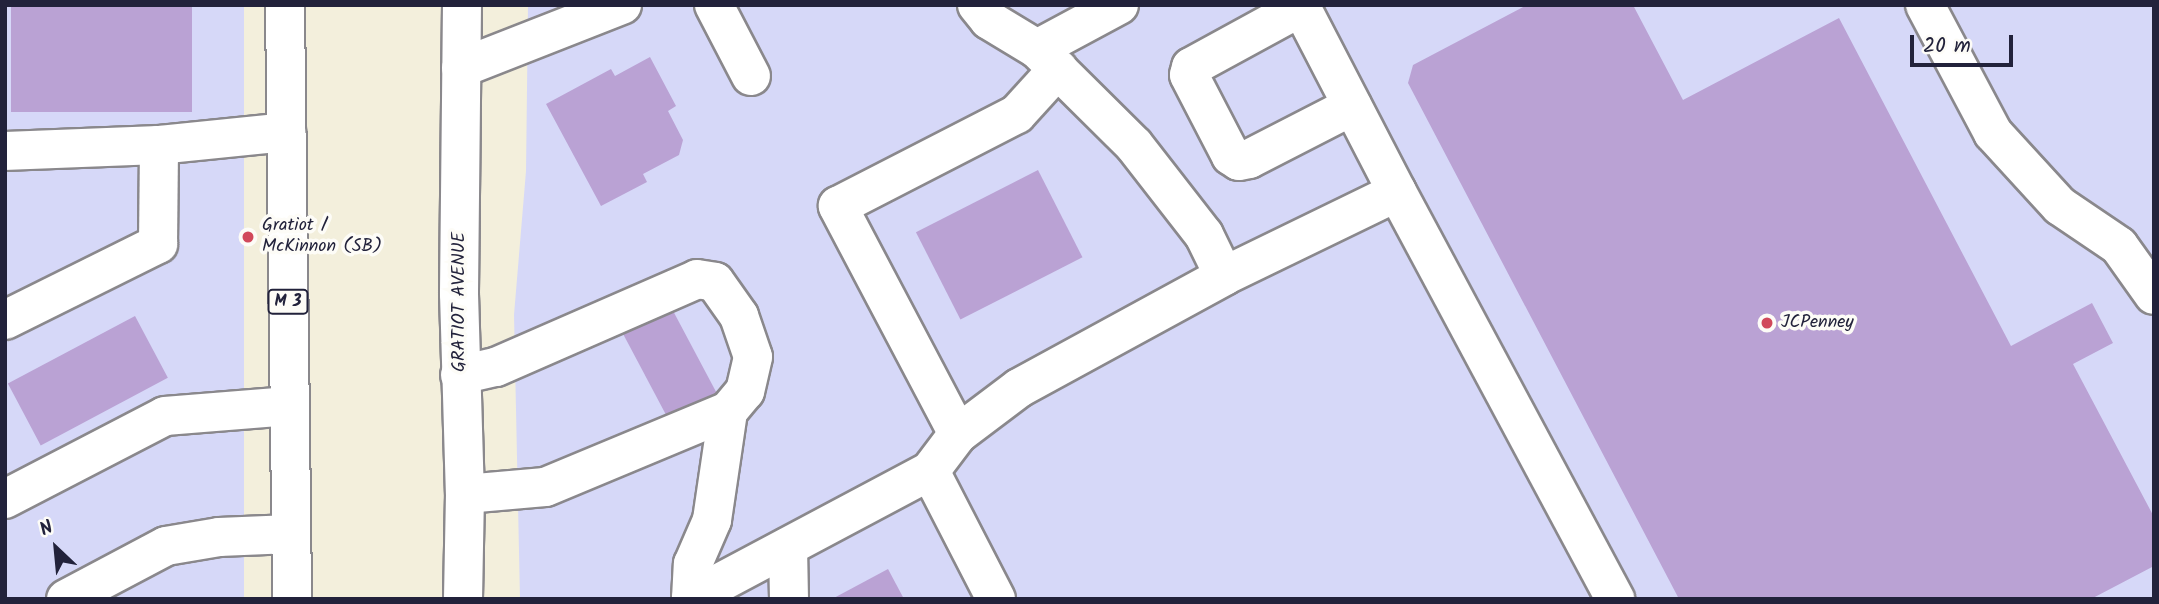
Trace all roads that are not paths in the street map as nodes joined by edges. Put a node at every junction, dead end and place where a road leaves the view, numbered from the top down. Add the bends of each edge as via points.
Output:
1 (285, 5) edge
2 (462, 5) edge
3 (622, 5) edge
4 (713, 5) edge
5 (977, 5) edge
6 (1119, 5) edge
7 (1925, 5) edge
8 (1308, 9) edge
9 (1047, 59) junction
10 (461, 68) junction
11 (751, 76) dead end
12 (1352, 106) junction
13 (286, 132) junction
14 (159, 145) junction
15 (5, 151) edge
16 (1396, 192) junction
17 (1224, 276) junction
18 (2154, 295) edge
19 (5, 320) edge
20 (460, 375) junction
21 (289, 406) junction
22 (728, 411) junction
23 (958, 434) junction
24 (930, 471) junction
25 (465, 494) junction
26 (5, 499) edge
27 (291, 534) junction
28 (788, 547) junction
29 (66, 599) edge
30 (292, 599) edge
31 (463, 599) edge
32 (691, 599) edge
33 (789, 599) edge
34 (996, 599) edge
35 (1615, 599) edge

1 - 13 main road, M 3
2 - 10 main road, GRATIOT AVENUE
3 - 10 main road
4 - 11 main road
5 - 9 main road via 989,20
6 - 9 main road
7 - 18 main road via 1993,133 2060,206 2119,246
8 - 12 main road
8 - 12 main road via 1191,66 1189,75 1231,156 1249,159
9 - 17 main road via 1134,145 1204,235
9 - 23 main road via 1017,114 838,206
10 - 20 main road, GRATIOT AVENUE
12 - 16 main road
13 - 14 main road
13 - 21 main road, M 3
14 - 15 main road
14 - 19 main road via 158,244
16 - 17 main road
16 - 35 main road
17 - 23 main road via 1019,388
20 - 22 main road via 496,367 697,279 715,282 739,316 753,357 745,391
20 - 25 main road, GRATIOT AVENUE
21 - 26 main road via 164,416
21 - 27 main road, M 3
22 - 25 main road via 545,488
22 - 32 main road via 712,520 693,564
23 - 24 main road
24 - 28 main road
24 - 34 main road
25 - 31 main road, GRATIOT AVENUE
27 - 29 main road via 219,537 166,546
27 - 30 main road, M 3
28 - 32 main road
28 - 33 main road

